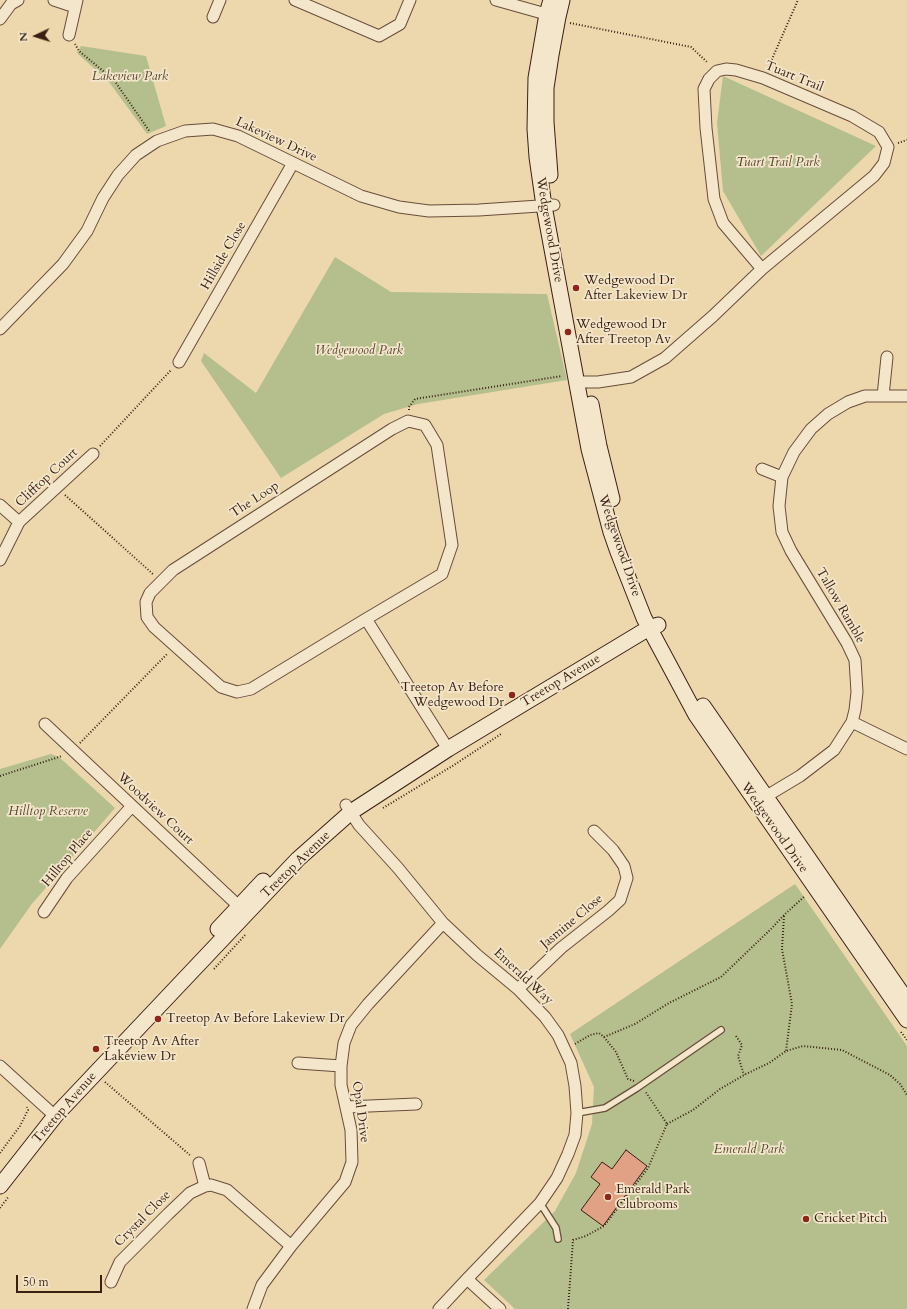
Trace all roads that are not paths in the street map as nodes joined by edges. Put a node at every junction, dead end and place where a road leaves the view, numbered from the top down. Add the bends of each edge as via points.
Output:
1 (18, 0) edge
2 (54, 0) edge
3 (220, 0) edge
4 (295, 0) edge
5 (410, 0) edge
6 (496, 0) edge
7 (562, 0) edge
8 (76, 3) edge
9 (555, 13) edge
10 (213, 17) dead end
11 (0, 19) edge
12 (69, 35) road end
13 (293, 163) junction
14 (549, 206) junction
15 (762, 269) junction
16 (0, 329) edge
17 (887, 357) dead end
18 (179, 362) road end
19 (576, 380) junction
20 (883, 396) junction
21 (907, 396) edge
22 (93, 454) road end
23 (762, 469) dead end
24 (782, 477) junction
25 (0, 505) edge
26 (19, 522) junction
27 (0, 560) edge
28 (366, 619) junction
29 (652, 621) junction
30 (852, 722) junction
31 (45, 724) dead end
32 (445, 746) junction
33 (907, 749) edge
34 (761, 800) junction
35 (132, 806) junction
36 (348, 809) junction
37 (594, 831) dead end
38 (243, 910) junction
39 (44, 912) dead end
40 (443, 923) junction
41 (518, 989) junction
42 (907, 1001) edge
43 (907, 1020) edge
44 (721, 1030) dead end
45 (298, 1063) dead end
46 (0, 1066) edge
47 (341, 1066) junction
48 (416, 1104) dead end
49 (346, 1107) junction
50 (51, 1113) junction
51 (577, 1113) junction
52 (199, 1163) road end
53 (0, 1170) edge
54 (0, 1186) edge
55 (205, 1186) junction
56 (540, 1203) junction
57 (558, 1239) dead end
58 (291, 1246) junction
59 (467, 1279) junction
60 (112, 1282) dead end
61 (253, 1309) edge
62 (439, 1309) edge
63 (500, 1309) edge

1 - 11 street via 11,4
2 - 8 street
3 - 10 street
4 - 5 street via 379,36 400,24
6 - 9 street
7 - 9 street, Wedgewood Drive
8 - 12 street
9 - 14 street, Wedgewood Drive via 546,88
13 - 14 street, Lakeview Drive via 361,196 399,207 429,211
13 - 16 street, Lakeview Drive via 238,136 213,129 185,131 157,141 136,155 118,175 87,231 63,264
13 - 18 street, Hillside Close
14 - 19 street, Wedgewood Drive
15 - 15 street, Tuart Trail via 874,176 884,163 888,147 879,132 852,116 763,78 726,69 717,71 704,89 714,199 723,223
15 - 19 street, Tuart Trail via 665,358 631,377 598,382
17 - 20 street
19 - 29 street, Wedgewood Drive via 589,449 611,532
20 - 21 street, Tallow Ramble
20 - 24 street, Tallow Ramble via 865,396 848,402 828,414 811,429 794,452
22 - 26 street, Clifftop Court
23 - 24 street
24 - 30 street, Tallow Ramble via 779,506 782,532 855,660 857,692
25 - 26 street, Clifftop Court
26 - 27 street, Clifftop Court
28 - 28 street, The Loop via 442,574 452,545 437,445 426,425 408,421 392,428 173,570 150,593 146,602 147,617 154,627 221,687 237,692 251,689
28 - 32 street
29 - 32 street, Treetop Avenue
29 - 34 street, Wedgewood Drive via 696,715
30 - 33 street
30 - 34 street, Tallow Ramble via 834,750 800,776
31 - 35 street, Woodview Court
32 - 36 street, Treetop Avenue
34 - 42 street, Wedgewood Drive
34 - 43 street, Wedgewood Drive via 815,888
35 - 38 street, Woodview Court
35 - 39 street, Hilltop Place via 66,878
36 - 38 street, Treetop Avenue via 291,852
36 - 40 street, Emerald Way
37 - 41 street, Jasmine Close via 613,850 624,866 627,878 620,900
38 - 50 street, Treetop Avenue via 91,1065
40 - 41 street, Emerald Way
40 - 47 street, Opal Drive via 351,1025 344,1043
41 - 51 street, Emerald Way via 545,1017 558,1035 571,1063
44 - 51 lane via 605,1108
45 - 47 street
46 - 50 street
47 - 49 street, Opal Drive via 341,1085
48 - 49 street
49 - 58 street, Opal Drive via 351,1130 352,1162 345,1182
50 - 53 street, Treetop Avenue
50 - 54 street, Treetop Avenue
51 - 56 street, Emerald Way via 575,1135 568,1154 557,1178
52 - 55 street
55 - 58 street via 211,1185 227,1190
55 - 60 street, Crystal Close via 190,1193 120,1262
56 - 57 lane via 556,1228
56 - 59 street, Emerald Way
58 - 61 street, Opal Drive via 262,1285
59 - 62 street, Emerald Way
59 - 63 street

